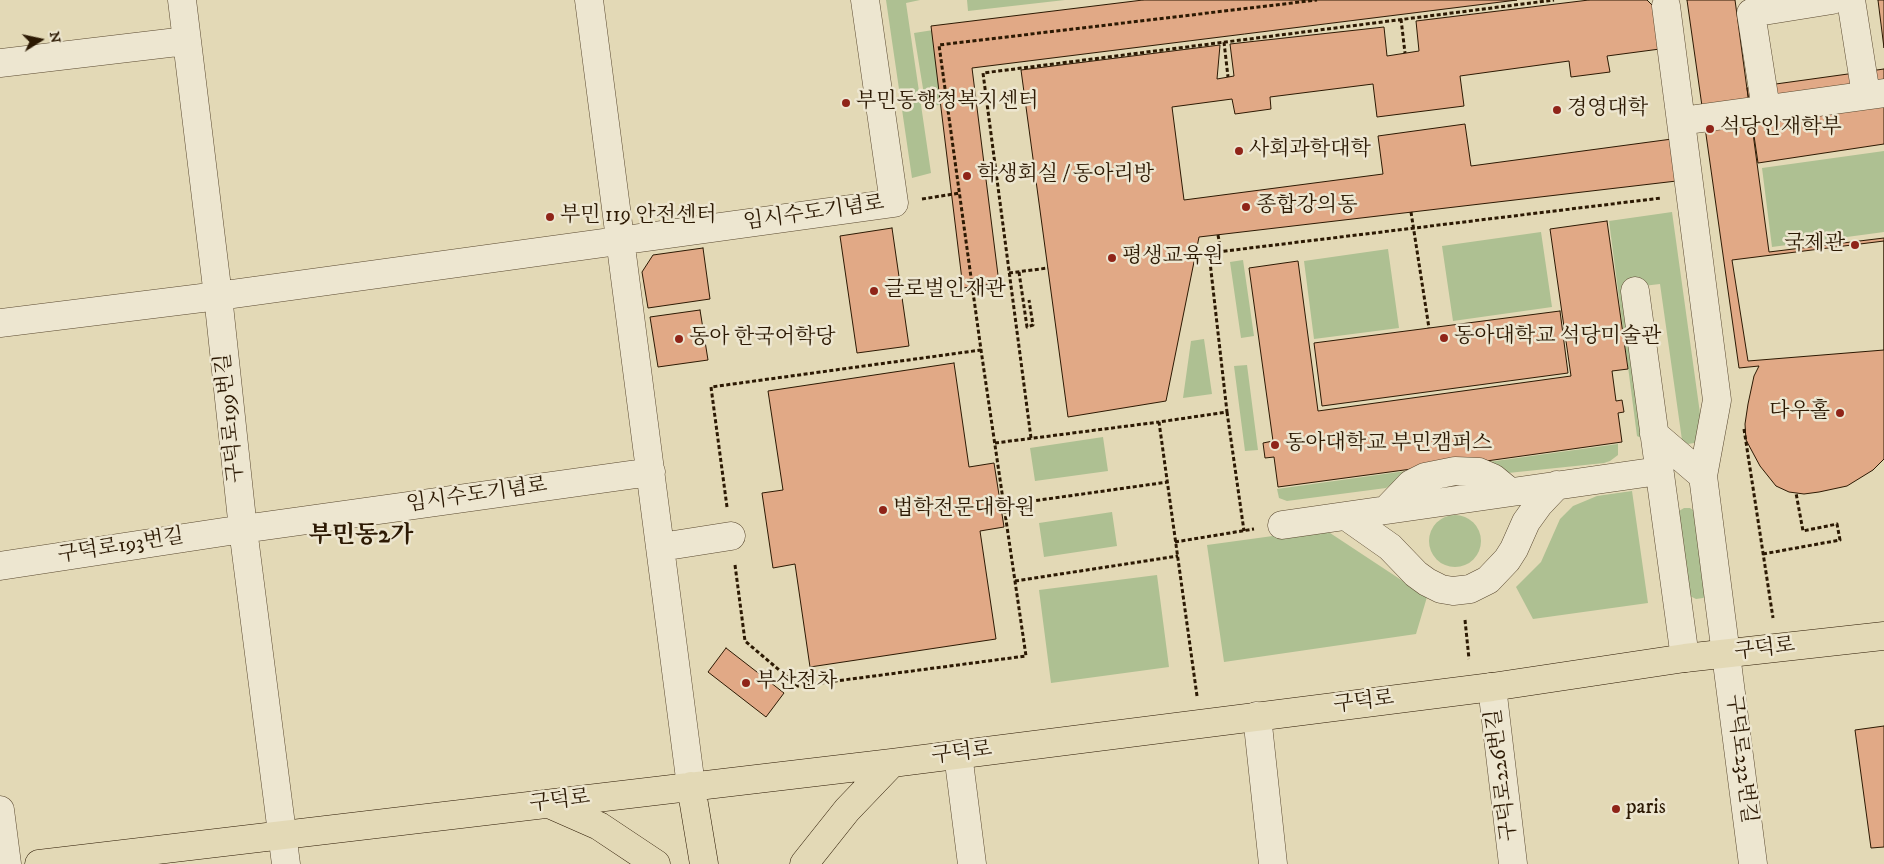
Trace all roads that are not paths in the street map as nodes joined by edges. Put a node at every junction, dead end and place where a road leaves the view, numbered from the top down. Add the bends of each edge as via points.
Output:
1 (182, 0) edge
2 (590, 0) edge
3 (866, 0) edge
4 (1832, 0) edge
5 (1852, 0) edge
6 (1666, 6) dead end
7 (186, 41) junction
8 (0, 63) edge
9 (1875, 94) edge
10 (1766, 109) junction
11 (1681, 121) junction
12 (621, 241) junction
13 (1635, 291) dead end
14 (218, 296) junction
15 (0, 323) edge
16 (1654, 434) junction
17 (1659, 471) junction
18 (652, 472) junction
19 (1703, 476) junction
20 (1557, 485) junction
21 (1346, 516) junction
22 (1282, 525) road end
23 (243, 529) junction
24 (731, 536) road end
25 (661, 547) junction
26 (0, 566) edge
27 (1884, 636) edge
28 (1726, 654) junction
29 (1685, 658) junction
30 (1483, 688) junction
31 (1257, 716) junction
32 (958, 754) junction
33 (892, 762) junction
34 (691, 786) junction
35 (548, 804) junction
36 (0, 810) edge
37 (282, 835) junction
38 (7, 864) edge
39 (39, 864) edge
40 (286, 864) edge
41 (656, 864) edge
42 (704, 864) edge
43 (804, 864) edge
44 (972, 864) edge
45 (1273, 864) edge
46 (1513, 864) edge
47 (1754, 864) edge

1 - 7 street, 구덕로199번길
2 - 12 street
3 - 12 street, 임시수도기념로 via 894,203
4 - 10 street via 1751,13
5 - 9 street
6 - 11 street, 구덕로232번길
7 - 8 street
7 - 14 street, 구덕로199번길
9 - 10 street
10 - 11 street
11 - 19 street, 구덕로232번길 via 1717,400
12 - 14 street, 임시수도기념로
12 - 18 street
13 - 16 street
14 - 15 street
14 - 23 street, 구덕로199번길
16 - 17 street
16 - 19 street
17 - 20 street
17 - 29 street
18 - 23 street, 임시수도기념로
18 - 25 street
19 - 28 street, 구덕로232번길
20 - 21 street
20 - 21 street via 1526,522 1514,549 1496,571 1488,580 1470,589 1441,589 1427,582 1390,547
21 - 22 street
23 - 26 street, 구덕로193번길
23 - 37 street, 구덕로199번길
24 - 25 street
25 - 34 street
27 - 28 main road, 구덕로
28 - 29 main road, 구덕로
28 - 47 street, 구덕로232번길
29 - 30 main road, 구덕로
30 - 31 main road, 구덕로
30 - 46 street, 구덕로226번길
31 - 32 main road, 구덕로
31 - 45 street
32 - 33 main road, 구덕로
32 - 44 street
33 - 34 main road, 구덕로
33 - 43 main road via 847,810
34 - 35 main road, 구덕로
34 - 42 main road
35 - 37 main road, 구덕로
35 - 41 main road via 599,826
36 - 38 street
37 - 39 main road, 구덕로
37 - 40 street, 구덕로199번길

